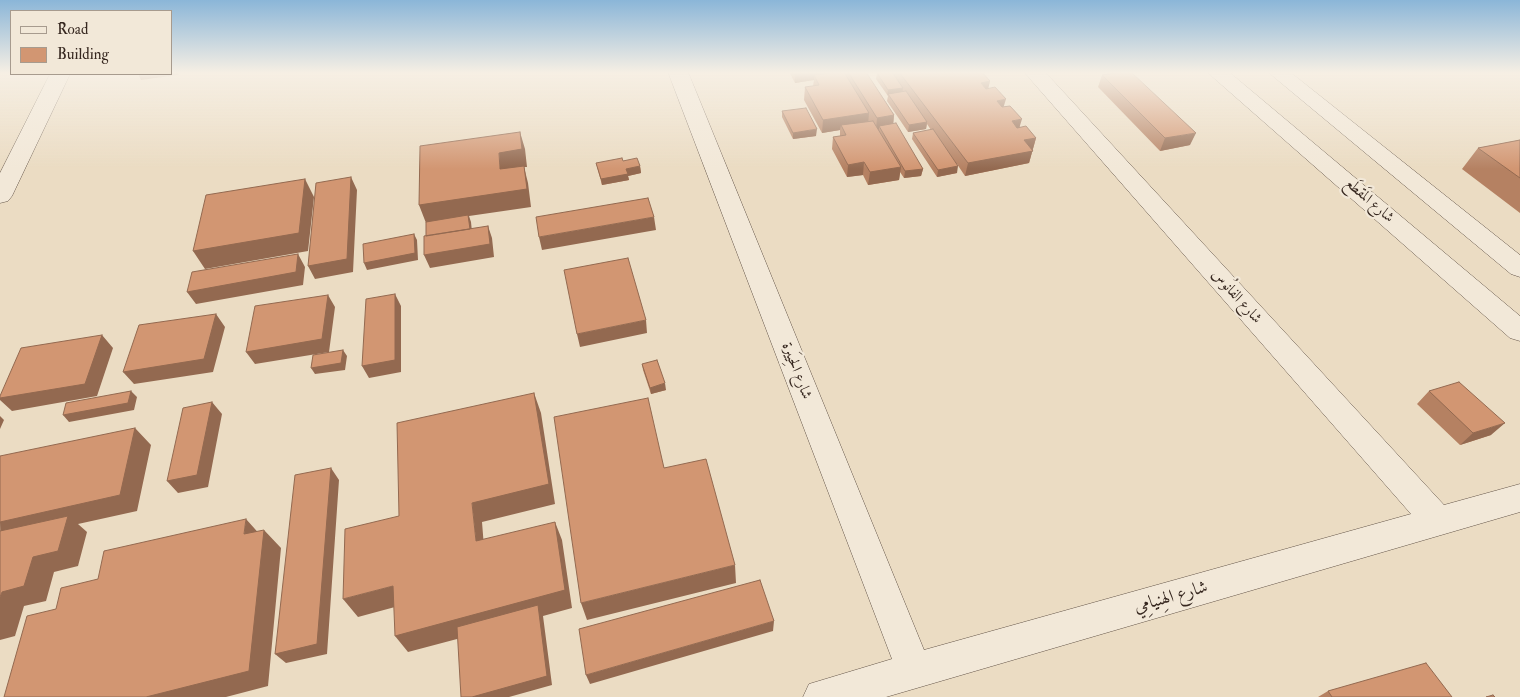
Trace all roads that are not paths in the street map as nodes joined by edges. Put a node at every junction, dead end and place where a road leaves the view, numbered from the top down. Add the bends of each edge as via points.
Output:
1 (45, 105) edge
2 (691, 105) edge
3 (1063, 105) edge
4 (1255, 105) edge
5 (1318, 105) edge
6 (0, 196) edge
7 (1520, 268) edge
8 (1520, 331) edge
9 (1520, 498) edge
10 (1438, 522) junction
11 (914, 670) junction
12 (822, 697) edge

1 - 6 street
2 - 11 street, شارع الحِيَيرة
3 - 10 street, شارع الفانُوس
4 - 8 street, شارع المَقطَع
5 - 7 street
9 - 10 street, شارع الهِنيامِي
10 - 11 street, شارع الهِنيامِي
11 - 12 street, شارع الهِنيامِي

